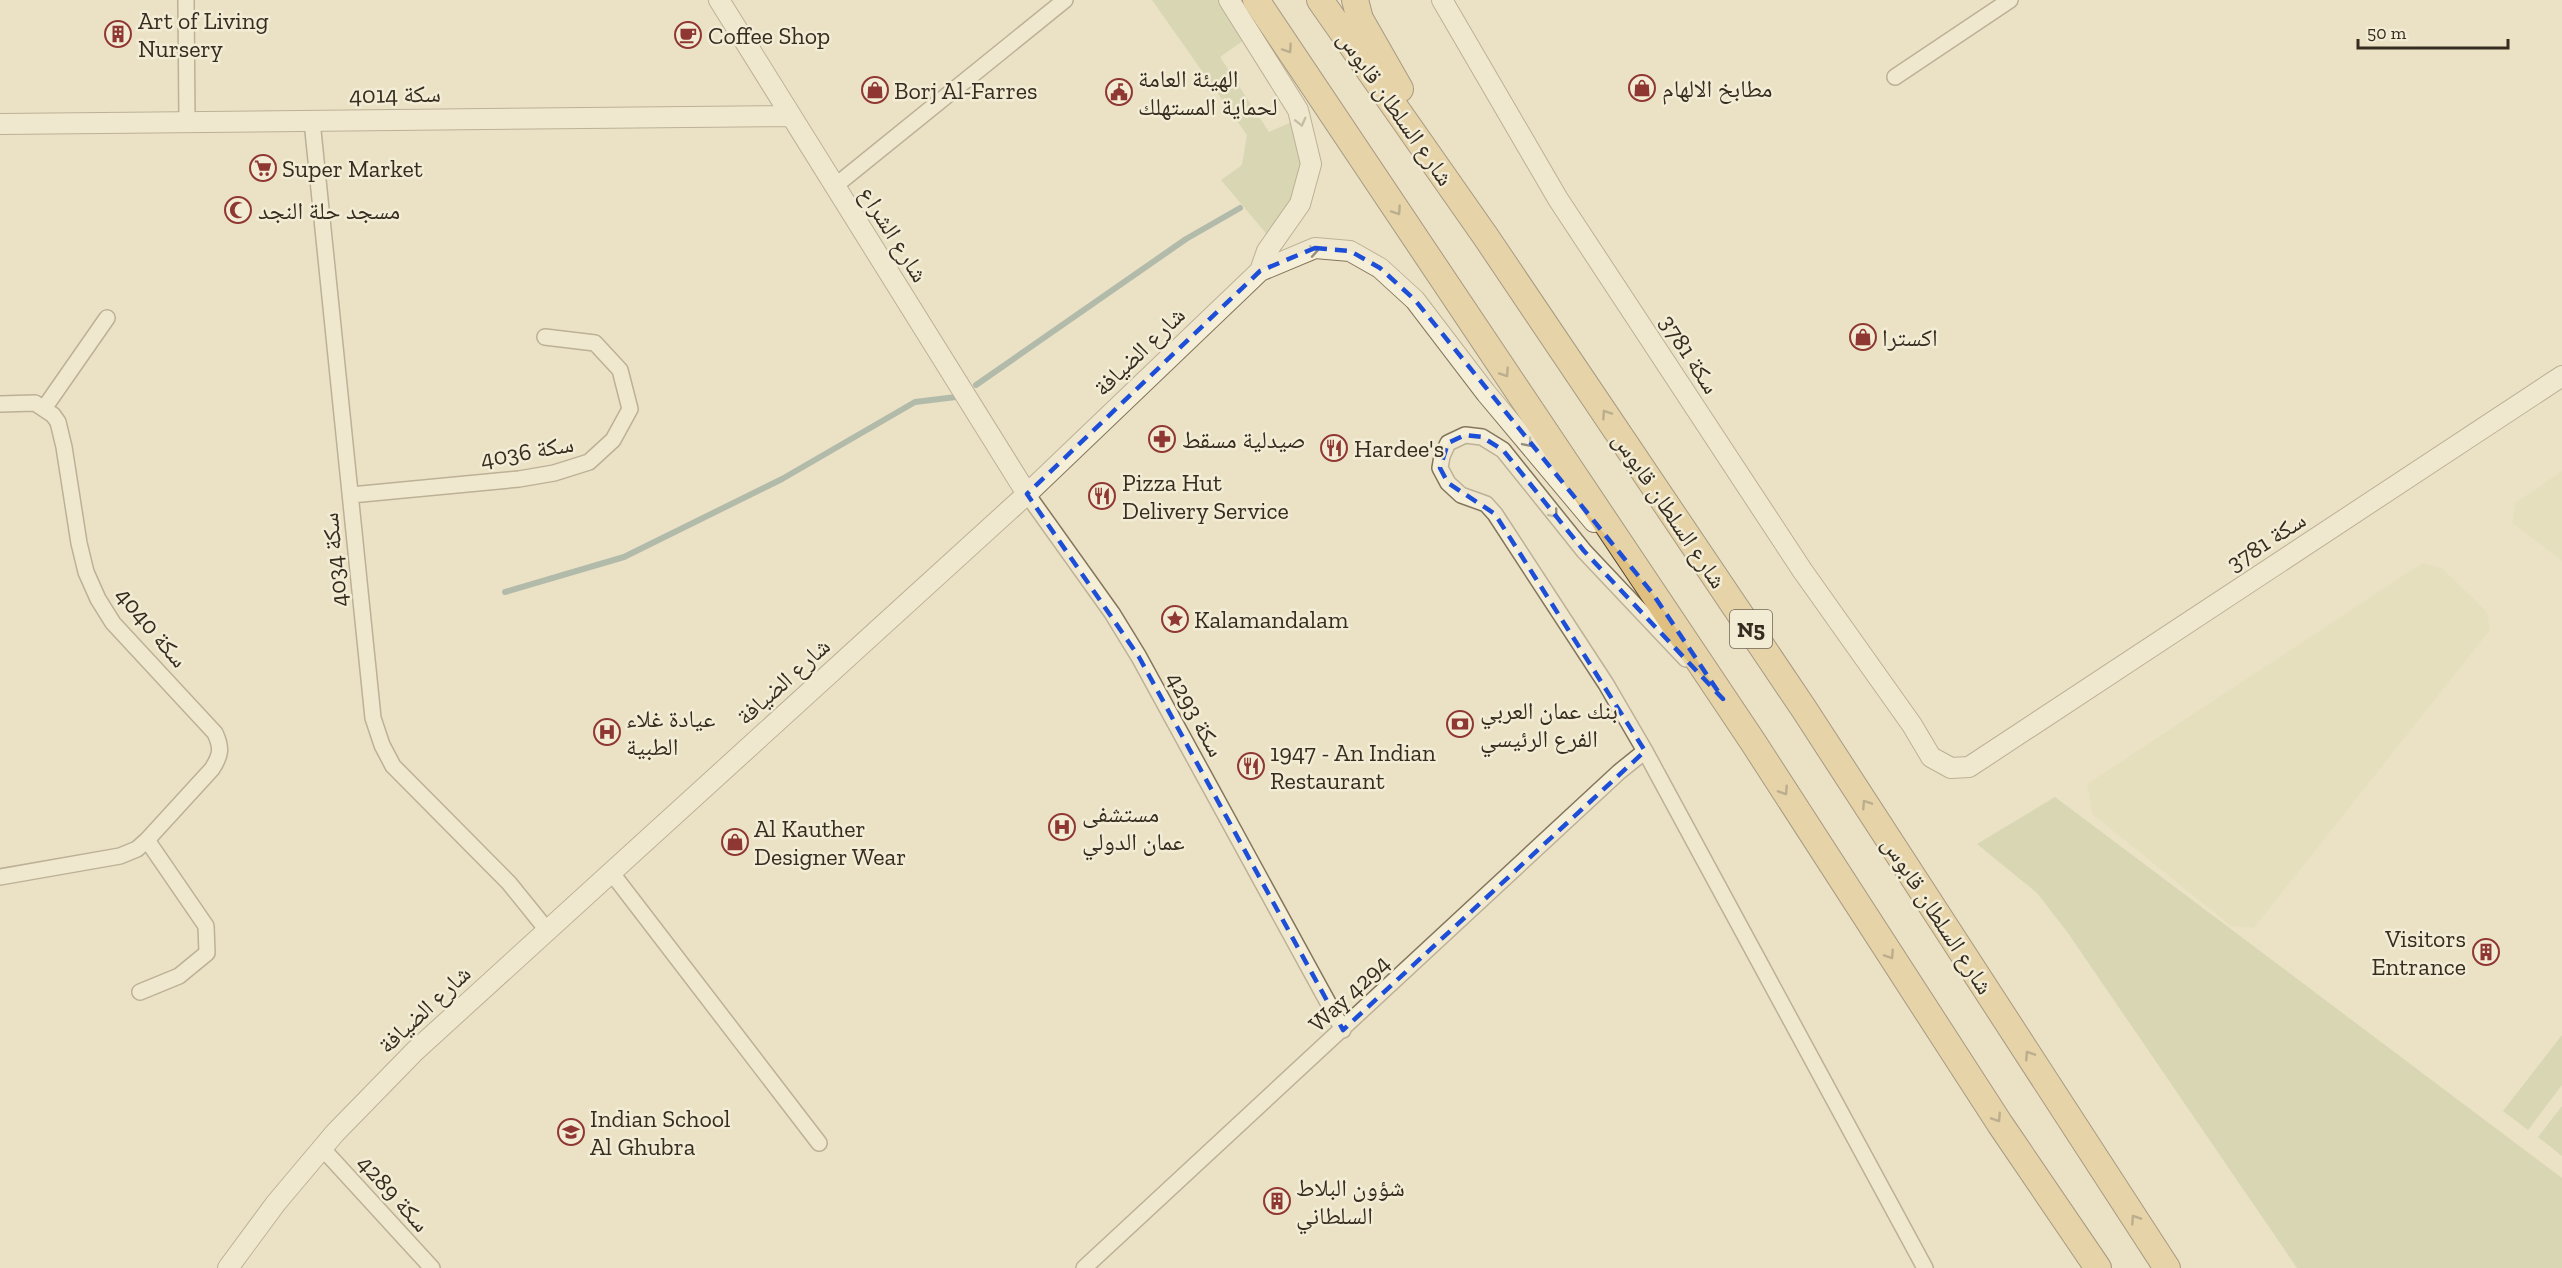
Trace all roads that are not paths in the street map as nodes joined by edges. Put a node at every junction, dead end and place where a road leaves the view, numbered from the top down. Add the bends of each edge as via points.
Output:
1 (186, 0) edge
2 (719, 0) edge
3 (1065, 0) edge
4 (1229, 0) edge
5 (1256, 0) edge
6 (1320, 0) edge
7 (1355, 0) edge
8 (1442, 0) edge
9 (2010, 0) edge
10 (1895, 77) dead end
11 (790, 116) junction
12 (187, 121) junction
13 (312, 121) junction
14 (0, 124) edge
15 (835, 186) junction
16 (1486, 237) junction
17 (1260, 271) junction
18 (107, 318) dead end
19 (545, 337) dead end
20 (2562, 376) edge
21 (0, 404) edge
22 (45, 408) junction
23 (1027, 494) junction
24 (351, 495) junction
25 (1653, 594) junction
26 (1723, 699) junction
27 (1645, 752) junction
28 (147, 840) junction
29 (611, 872) junction
30 (0, 877) edge
31 (548, 930) junction
32 (140, 992) dead end
33 (1343, 1030) junction
34 (819, 1143) dead end
35 (322, 1148) junction
36 (228, 1268) edge
37 (432, 1268) edge
38 (1084, 1268) edge
39 (1925, 1268) edge
40 (2098, 1268) edge
41 (2167, 1268) edge

1 - 12 street
2 - 11 street, شارع الشراع
3 - 15 street
4 -> 17 street via 1298,110 1311,164 1300,204 1267,251
5 -> 25 highway, N5
6 - 16 highway, شارع السلطان قابوس / N5
7 - 16 highway via 1360,19
8 - 20 street, سكة 3781 via 1558,199 1802,570 1912,724 1938,747 1954,755 1997,747
9 - 10 street
11 - 13 street, سكة 4014
11 - 15 street, شارع الشراع
12 - 13 street, سكة 4014
12 - 14 street, سكة 4014
13 - 24 street, سكة 4034
15 - 23 street, شارع الشراع
41 -> 16 highway, شارع السلطان قابوس / N5 via 1804,709
17 - 23 street, شارع الضيافة
17 -> 25 street via 1315,248 1350,251 1380,268 1415,300 1486,393
18 - 22 street
19 - 24 street, سكة 4036 via 595,343 620,370 630,409 613,440 589,462 519,479
21 - 22 street via 35,403
22 - 28 street, سكة 4040 via 58,422 79,543 98,599 113,622 215,733 221,746 212,769
23 - 29 street, شارع الضيافة
23 - 33 street, سكة 4293 via 1139,657
24 - 31 street, سكة 4034 via 373,718 382,745 393,766 509,883
25 - 26 highway, N5
27 -> 26 street via 1606,684 1495,514 1486,504 1461,495 1448,483 1440,468 1448,443 1465,435 1482,437 1503,450 1584,551
26 -> 40 highway, N5
27 - 33 street, Way 4294
27 - 39 street
28 - 30 street, سكة 4040 via 120,856
28 - 32 street via 206,926 207,952 179,976
29 - 31 street, شارع الضيافة
29 - 34 street
31 - 35 street, شارع الضيافة via 414,1051
33 - 38 street, Way 4294
35 - 36 street, شارع الضيافة
35 - 37 street, سكة 4289

